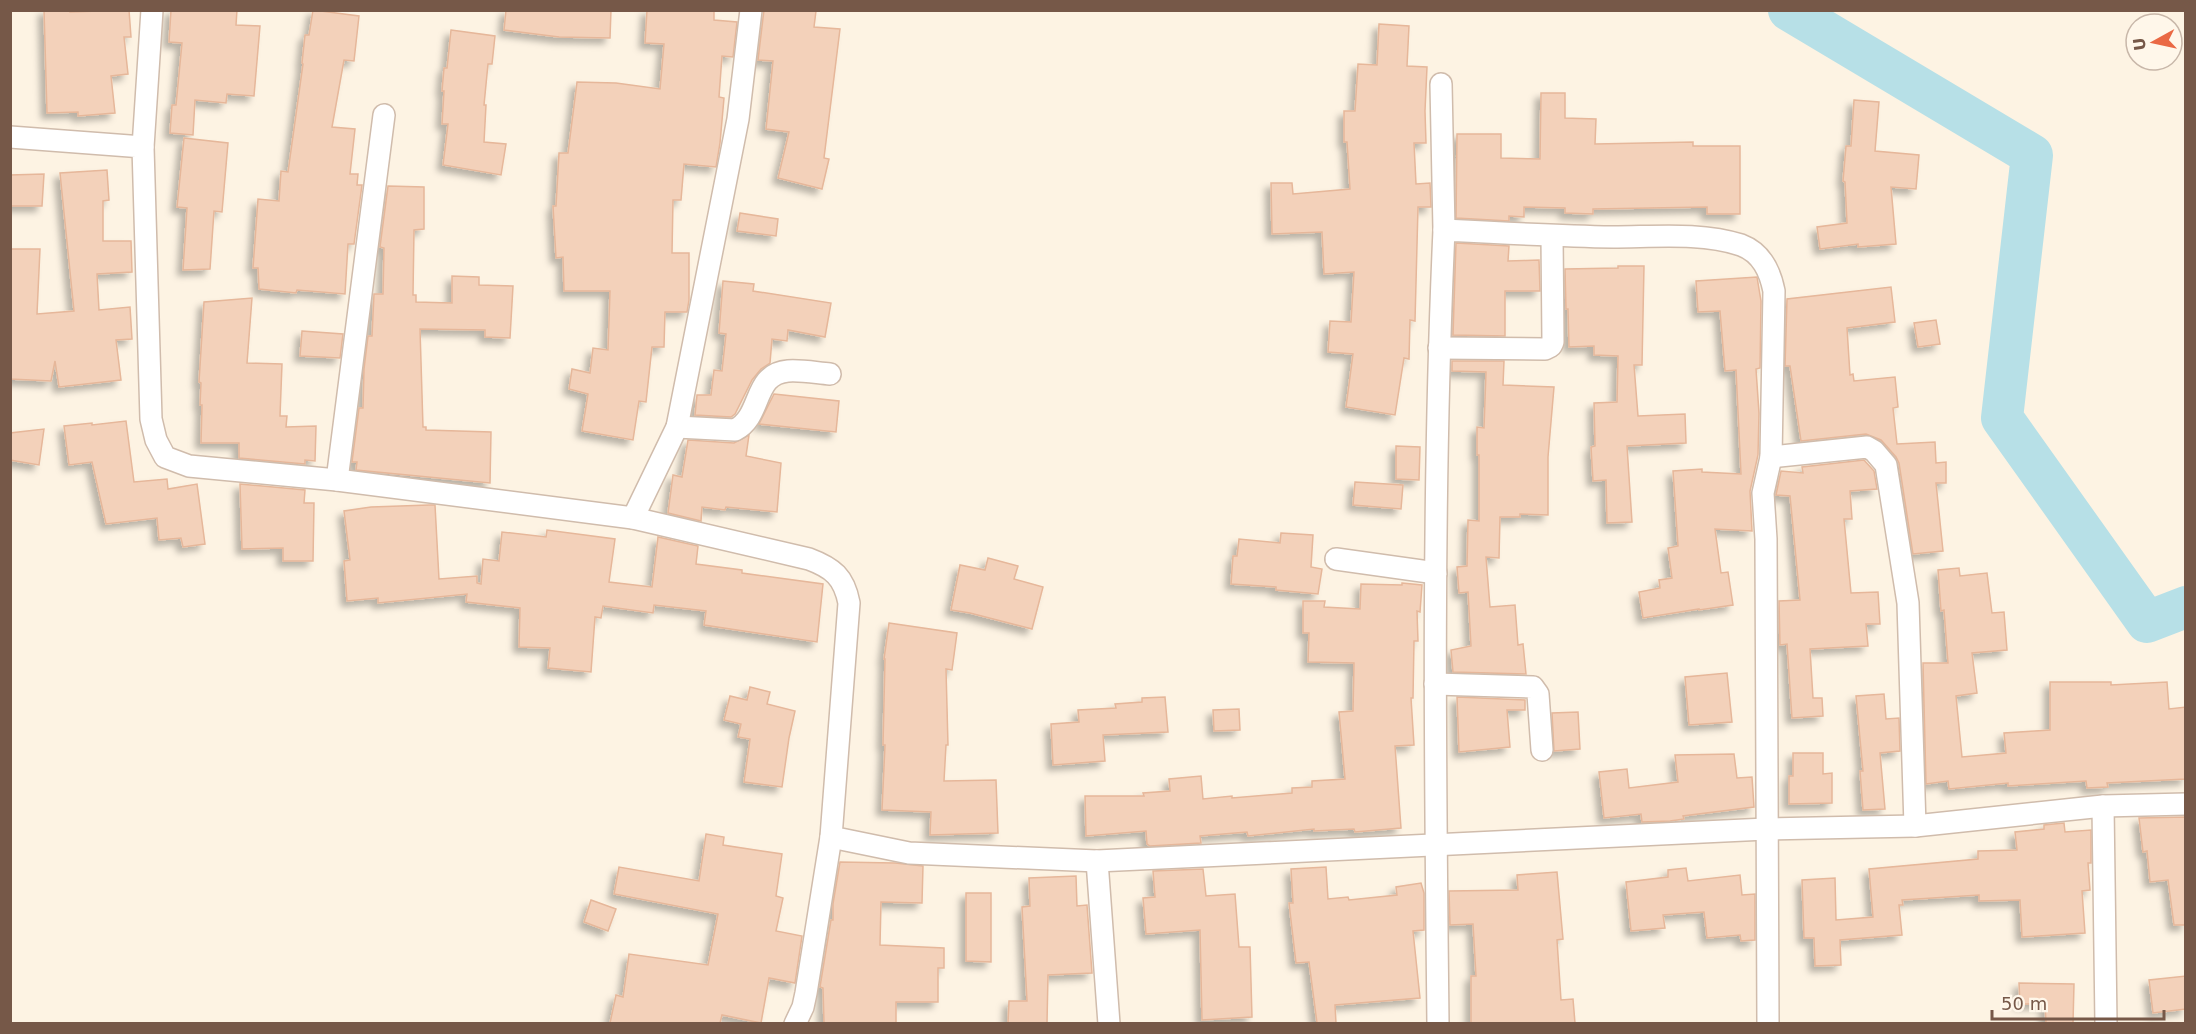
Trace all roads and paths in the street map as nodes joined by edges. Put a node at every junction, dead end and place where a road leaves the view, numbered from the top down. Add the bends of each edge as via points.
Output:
1 (152, 10) edge
2 (751, 10) edge
3 (1441, 84) dead end
4 (384, 115) dead end
5 (10, 137) edge
6 (143, 147) junction
7 (1444, 230) junction
8 (1552, 236) junction
9 (1439, 348) junction
10 (830, 374) dead end
11 (676, 427) junction
12 (1771, 457) junction
13 (337, 480) junction
14 (633, 518) junction
15 (1336, 559) dead end
16 (1436, 573) junction
17 (1435, 684) junction
18 (1542, 750) dead end
19 (2186, 804) edge
20 (2103, 806) junction
21 (1916, 826) junction
22 (1766, 829) junction
23 (831, 837) junction
24 (1436, 846) junction
25 (1097, 861) junction
26 (795, 1023) edge
27 (1109, 1023) edge
28 (1438, 1023) edge
29 (1768, 1023) edge
30 (2106, 1023) edge

1 - 6 street
2 - 11 street via 738,119
3 - 7 street
4 - 13 street
5 - 6 street
6 - 13 street via 151,419 165,457 189,466
7 - 8 street
7 - 9 street
8 - 9 street via 1551,346
8 - 12 street via 1703,238 1742,246 1762,259 1770,271 1774,291
9 - 16 street
10 - 11 street via 776,373 765,382 752,414 735,430
11 - 14 street
12 - 21 street via 1867,447 1886,465 1908,603
12 - 22 street via 1763,493
13 - 14 street
14 - 23 street via 809,559 826,566 846,587 849,623
15 - 16 street
16 - 17 street
17 - 18 street via 1533,687 1538,694
17 - 24 street
19 - 20 street
20 - 21 street
20 - 30 street
21 - 22 street
22 - 24 street
22 - 29 street
23 - 25 street via 909,853
23 - 26 street via 806,993
24 - 25 street
24 - 28 street
25 - 27 street

